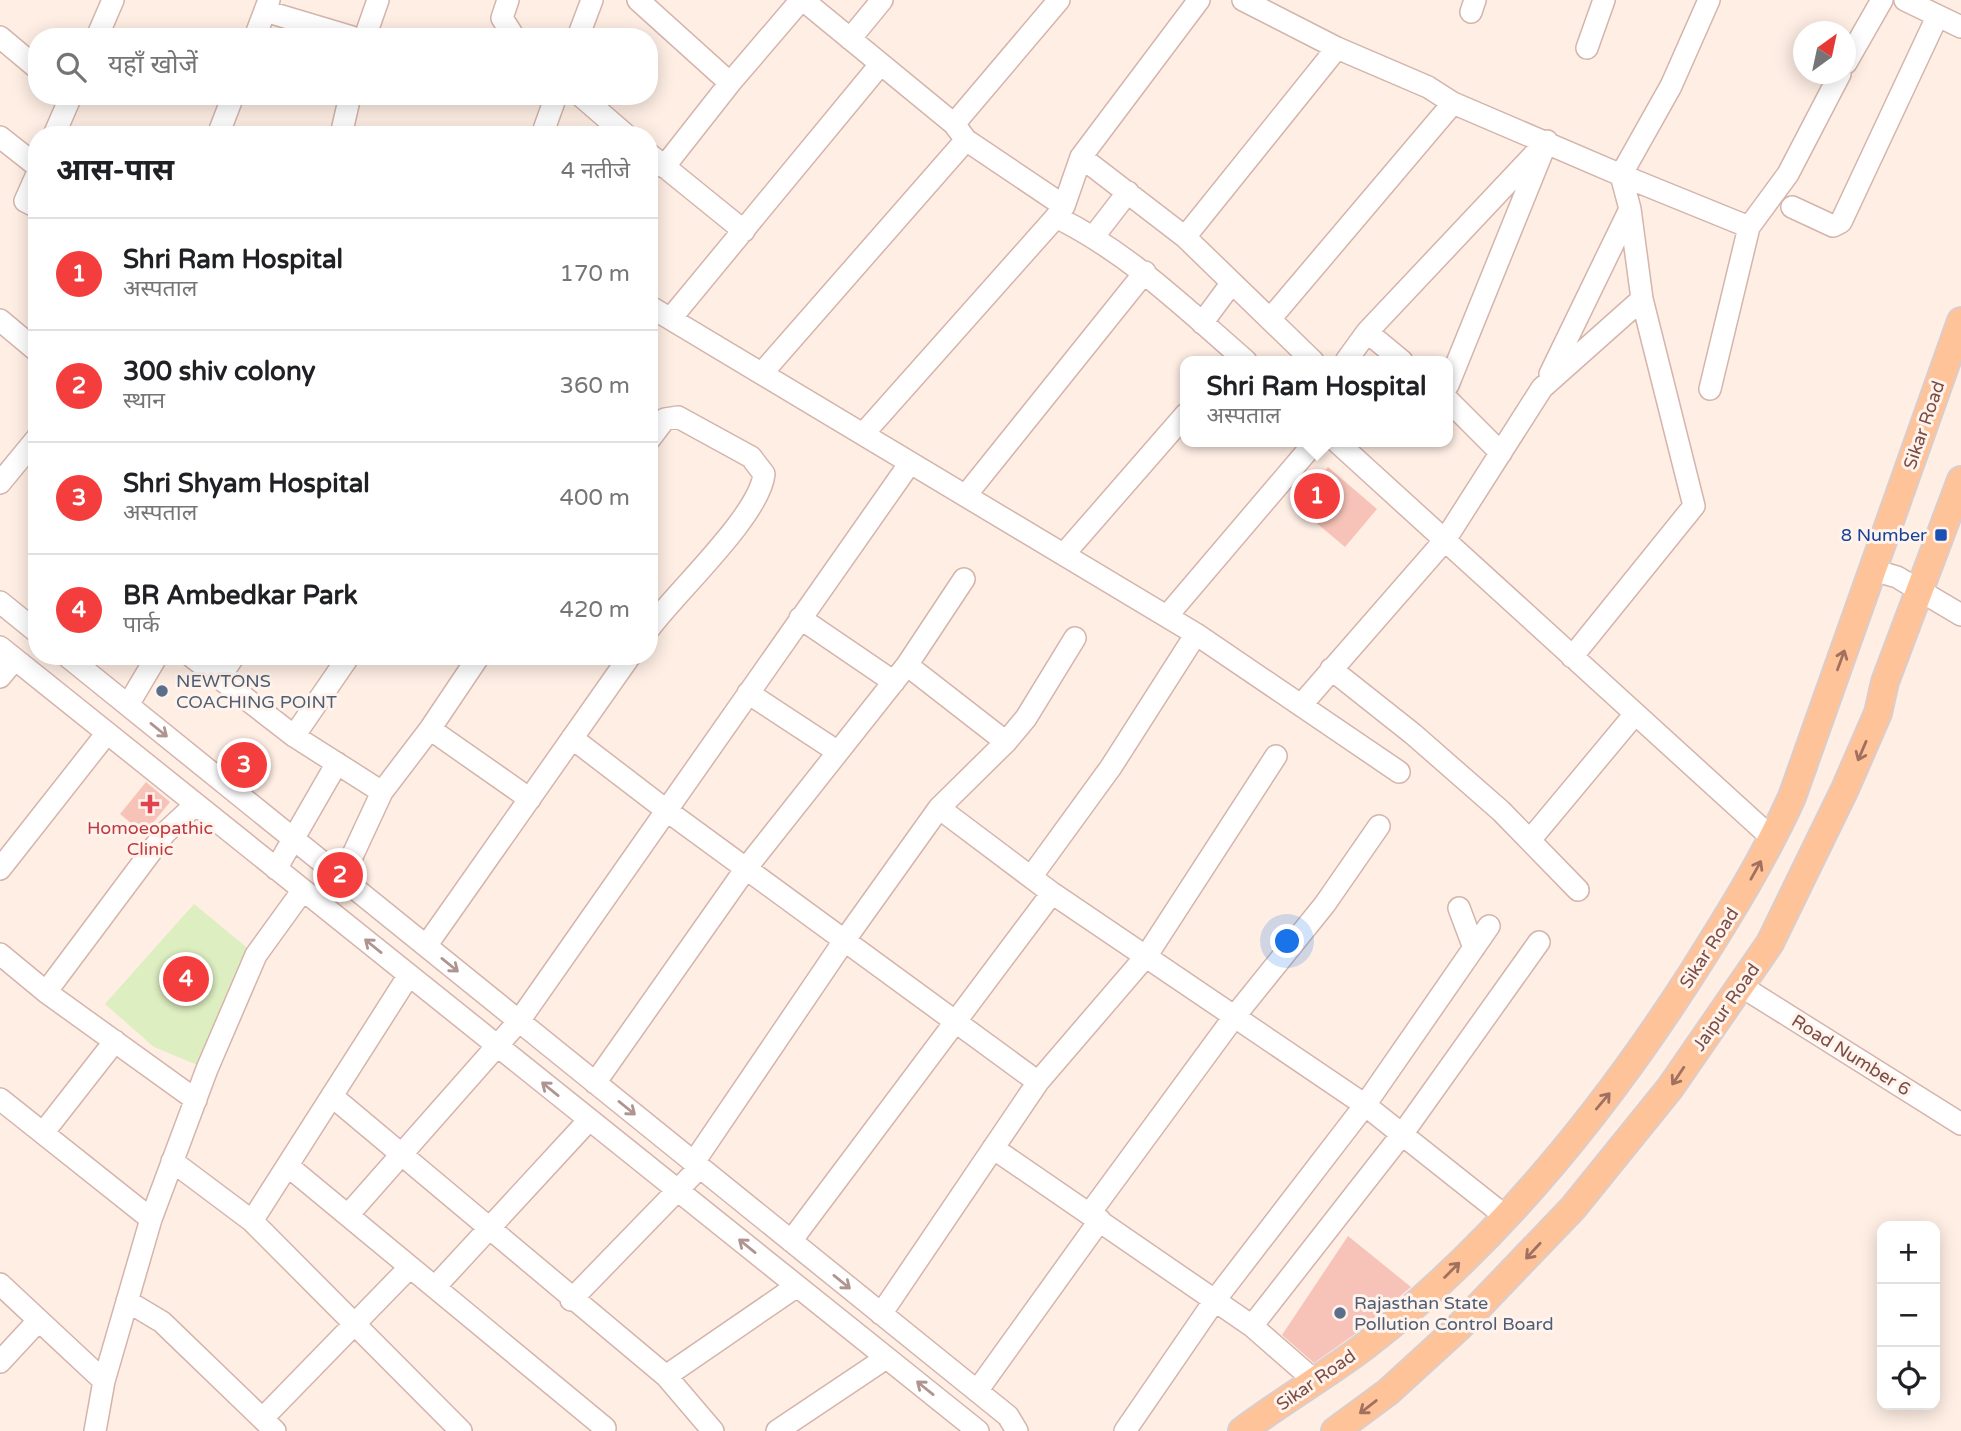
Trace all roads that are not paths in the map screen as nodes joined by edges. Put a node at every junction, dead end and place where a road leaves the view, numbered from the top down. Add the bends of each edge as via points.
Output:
1 (113, 0) edge
2 (378, 0) edge
3 (508, 0) edge
4 (592, 0) edge
5 (638, 0) edge
6 (802, 0) edge
7 (881, 0) edge
8 (1059, 0) edge
9 (1199, 0) edge
10 (1243, 0) edge
11 (1604, 0) edge
12 (1709, 0) edge
13 (1882, 0) edge
14 (1905, 0) edge
15 (267, 6) edge
16 (1937, 17) junction
17 (1961, 27) edge
18 (101, 28) edge
19 (258, 28) edge
20 (327, 28) edge
21 (368, 28) edge
22 (508, 28) edge
23 (581, 28) edge
24 (0, 37) edge
25 (850, 39) junction
26 (1856, 46) edge
27 (1337, 48) junction
28 (1587, 48) dead end
29 (28, 60) edge
30 (879, 66) junction
31 (730, 83) junction
32 (1835, 84) edge
33 (1453, 103) junction
34 (67, 105) edge
35 (230, 105) edge
36 (349, 105) edge
37 (553, 105) edge
38 (591, 105) edge
39 (58, 126) edge
40 (221, 126) edge
41 (346, 126) edge
42 (545, 126) edge
43 (616, 126) edge
44 (960, 132) junction
45 (0, 137) edge
46 (1547, 141) junction
47 (1082, 157) junction
48 (28, 159) edge
49 (658, 160) edge
50 (658, 162) edge
51 (1621, 175) junction
52 (1128, 192) junction
53 (1792, 207) dead end
54 (1630, 209) junction
55 (1060, 212) junction
56 (1749, 227) junction
57 (744, 231) junction
58 (1094, 236) junction
59 (1185, 237) junction
60 (1145, 272) junction
61 (1231, 284) junction
62 (1642, 299) junction
63 (658, 311) edge
64 (671, 318) junction
65 (1271, 318) junction
66 (0, 320) edge
67 (1961, 321) edge
68 (1202, 323) junction
69 (1367, 332) junction
70 (28, 343) edge
71 (1235, 356) edge
72 (1308, 356) edge
73 (1350, 356) edge
74 (1396, 356) edge
75 (762, 373) junction
76 (1453, 373) edge
77 (1542, 388) junction
78 (1710, 389) dead end
79 (1453, 405) edge
80 (1180, 421) edge
81 (658, 428) edge
82 (864, 433) junction
83 (1311, 447) edge
84 (1343, 447) edge
85 (28, 449) edge
86 (1501, 453) junction
87 (910, 463) junction
88 (1961, 480) edge
89 (0, 483) edge
90 (966, 495) junction
91 (1445, 540) junction
92 (1064, 554) junction
93 (1873, 570) junction
94 (964, 579) dead end
95 (1920, 590) junction
96 (0, 602) edge
97 (658, 615) edge
98 (1961, 615) edge
99 (1167, 616) junction
100 (800, 618) junction
101 (28, 624) edge
102 (1196, 634) junction
103 (1075, 638) dead end
104 (7, 653) edge
105 (1572, 657) junction
106 (78, 665) edge
107 (152, 665) edge
108 (202, 665) edge
109 (228, 665) edge
110 (343, 665) edge
111 (473, 665) edge
112 (624, 665) edge
113 (1331, 668) junction
114 (900, 673) junction
115 (0, 677) edge
116 (219, 678) junction
117 (748, 692) junction
118 (1302, 704) junction
119 (128, 705) junction
120 (1635, 714) junction
121 (430, 729) junction
122 (107, 733) junction
123 (294, 736) junction
124 (572, 738) junction
125 (1006, 742) junction
126 (838, 752) junction
127 (1276, 756) dead end
128 (337, 762) junction
129 (1399, 772) dead end
130 (382, 792) junction
131 (530, 799) junction
132 (196, 804) junction
133 (939, 808) junction
134 (666, 810) junction
135 (1379, 826) dead end
136 (1773, 839) junction
137 (296, 840) junction
138 (1530, 841) junction
139 (747, 867) junction
140 (0, 869) edge
141 (276, 869) junction
142 (1031, 877) junction
143 (342, 878) junction
144 (303, 890) junction
145 (1578, 890) dead end
146 (1052, 893) junction
147 (1459, 908) dead end
148 (1489, 926) dead end
149 (844, 941) junction
150 (1539, 942) dead end
151 (426, 946) junction
152 (1474, 948) junction
153 (0, 954) edge
154 (1147, 955) junction
155 (409, 975) junction
156 (1741, 986) junction
157 (46, 992) junction
158 (1234, 1017) junction
159 (519, 1021) junction
160 (955, 1022) junction
161 (115, 1041) junction
162 (497, 1045) junction
163 (1038, 1082) junction
164 (595, 1083) junction
165 (333, 1097) junction
166 (0, 1100) edge
167 (195, 1100) junction
168 (1366, 1105) junction
169 (589, 1120) junction
170 (1961, 1125) edge
171 (43, 1133) junction
172 (1403, 1133) junction
173 (993, 1147) junction
174 (400, 1156) junction
175 (172, 1161) junction
176 (697, 1165) junction
177 (288, 1166) junction
178 (678, 1191) junction
179 (348, 1215) junction
180 (1505, 1216) junction
181 (1095, 1217) junction
182 (151, 1219) junction
183 (252, 1221) junction
184 (486, 1228) junction
185 (791, 1241) junction
186 (410, 1267) junction
187 (0, 1284) edge
188 (797, 1286) junction
189 (435, 1287) junction
190 (571, 1300) junction
191 (1215, 1300) junction
192 (127, 1301) junction
193 (884, 1316) junction
194 (38, 1321) junction
195 (355, 1325) junction
196 (1252, 1326) junction
197 (865, 1341) junction
198 (886, 1358) junction
199 (0, 1362) edge
200 (666, 1376) junction
201 (104, 1381) junction
202 (1315, 1381) junction
203 (977, 1391) junction
204 (269, 1425) edge
205 (605, 1428) dead end
206 (1247, 1430) edge
207 (95, 1431) edge
208 (461, 1431) edge
209 (713, 1431) edge
210 (777, 1431) edge
211 (978, 1431) edge
212 (1017, 1431) edge
213 (1125, 1431) edge
214 (1335, 1431) edge

1 - 18 street
2 - 21 street
3 - 22 street via 502,18
4 - 23 street
5 - 31 street
6 - 25 street
6 - 31 street
7 - 25 street
8 - 44 street
9 - 47 street
10 - 27 street
11 - 28 street
12 - 51 street via 1671,86
13 - 26 street
14 - 16 street
15 - 19 street
15 - 20 street
16 - 17 street
16 - 53 street via 1841,222 1833,226
24 - 29 street
25 - 30 street
27 - 33 street via 1428,87
27 - 59 street
30 - 44 street
30 - 57 street
31 - 49 street
32 - 56 street via 1788,174
33 - 46 street
33 - 65 street
34 - 39 street
35 - 40 street
36 - 41 street
37 - 42 street
38 - 43 street
44 - 55 street
44 - 75 street
45 - 48 street
46 - 51 street
46 - 69 street
46 - 76 street
47 - 52 street
47 - 55 street
50 - 57 street
51 - 54 street
51 - 56 street
52 - 58 street
52 - 59 street
54 - 62 street
54 - 77 street
55 - 58 street
55 - 82 street
56 - 78 street
57 - 64 street
58 - 60 street
59 - 61 street
60 - 68 street
60 - 90 street
61 - 65 street
61 - 68 street
62 - 77 street
62 - 105 street via 1694,506
63 - 64 street
64 - 75 street
65 - 72 street
66 - 70 street
67 - 93 main road, Sikar Road
68 - 71 street
69 - 73 street
69 - 74 street
75 - 82 street
77 - 86 street
79 - 86 street
80 - 92 street
81 - 97 street via 665,419 678,417 751,457 764,474 745,515
82 - 87 street
83 - 99 street
84 - 91 street
85 - 89 street
86 - 91 street
87 - 90 street
87 - 100 street
88 - 95 main road, Jaipur Road
90 - 92 street
91 - 105 street
91 - 113 street
92 - 99 street
93 - 95 street
136 -> 93 main road, Sikar Road
94 - 114 street
95 - 98 street
95 -> 156 main road, Jaipur Road via 1878,713 1845,789 1770,943
96 - 101 street
99 - 102 street
100 - 114 street
100 - 117 street
102 - 118 street
102 - 142 street via 1111,767
103 - 125 street
104 - 115 street
104 - 122 street
105 - 120 street
106 - 119 street
107 - 119 street
108 - 116 street
109 - 116 street
110 - 123 street
111 - 121 street
112 - 124 street
113 - 118 street
113 - 138 street via 1413,734
114 - 125 street
114 - 126 street
116 - 123 street
117 - 126 street
117 - 134 street
118 - 129 street
119 -> 137 street
120 - 136 street
120 - 138 street
121 - 130 street
121 - 131 street
122 - 132 street
122 - 140 street
123 - 128 street
124 - 131 street
124 - 134 street
125 - 133 street
126 - 139 street
127 - 154 street
128 - 130 street
128 - 137 street
130 - 143 street
131 - 151 street
132 - 141 street
132 - 157 street via 164,833
133 - 142 street
133 - 149 street
134 - 139 street
134 - 159 street
135 - 158 street via 1325,905
180 -> 136 main road, Sikar Road via 1613,1089 1723,926
137 - 141 street
137 - 143 street
138 - 145 street
139 - 149 street
139 - 164 street
141 - 144 street
142 - 146 street
143 - 151 street
155 -> 144 street
144 - 167 street via 256,955
146 - 154 street
146 - 160 street
147 - 152 street
148 - 152 street
149 - 160 street
149 - 176 street
150 - 172 street
151 -> 159 street
152 - 168 street
153 - 157 street
154 - 158 street
154 - 163 street
155 - 162 street
155 - 165 street
156 - 170 street, Road Number 6
156 -> 214 main road, Jaipur Road via 1670,1088 1573,1208 1458,1328 1388,1392
157 - 161 street
158 - 168 street
158 - 181 street
159 - 162 street
159 - 164 street
160 - 163 street
160 - 185 street
161 - 167 street
161 - 171 street
169 -> 162 street
162 - 174 street
163 - 173 street
164 -> 176 street
165 - 174 street
165 - 177 street
166 - 171 street
167 - 175 street
168 - 172 street
168 - 191 street
169 - 178 street
169 - 184 street
171 - 182 street
172 - 180 street
172 - 196 street
173 - 181 street
173 - 193 street
174 - 179 street
174 - 184 street
175 - 182 street
175 - 183 street
176 - 178 street
176 - 185 street
177 - 179 street
177 - 183 street
188 -> 178 street
178 - 190 street
179 - 186 street
202 -> 180 main road, Sikar Road via 1365,1346 1444,1278
181 - 191 street
181 - 203 street
182 - 192 street
183 - 195 street
184 - 189 street
184 - 190 street
185 -> 193 street
186 - 189 street
186 - 195 street
187 - 194 street
188 - 197 street
188 - 200 street
189 - 205 street
190 - 200 street
191 - 196 street
191 - 213 street
192 - 201 street
192 - 204 street via 162,1322
193 - 197 street
193 - 203 street
194 - 199 street
194 - 201 street
195 - 204 street
195 - 208 street
196 - 202 street
197 - 198 street
198 - 210 street
211 -> 198 street
200 - 209 street
201 - 207 street
202 - 206 main road, Sikar Road
203 - 212 street via 1008,1416

